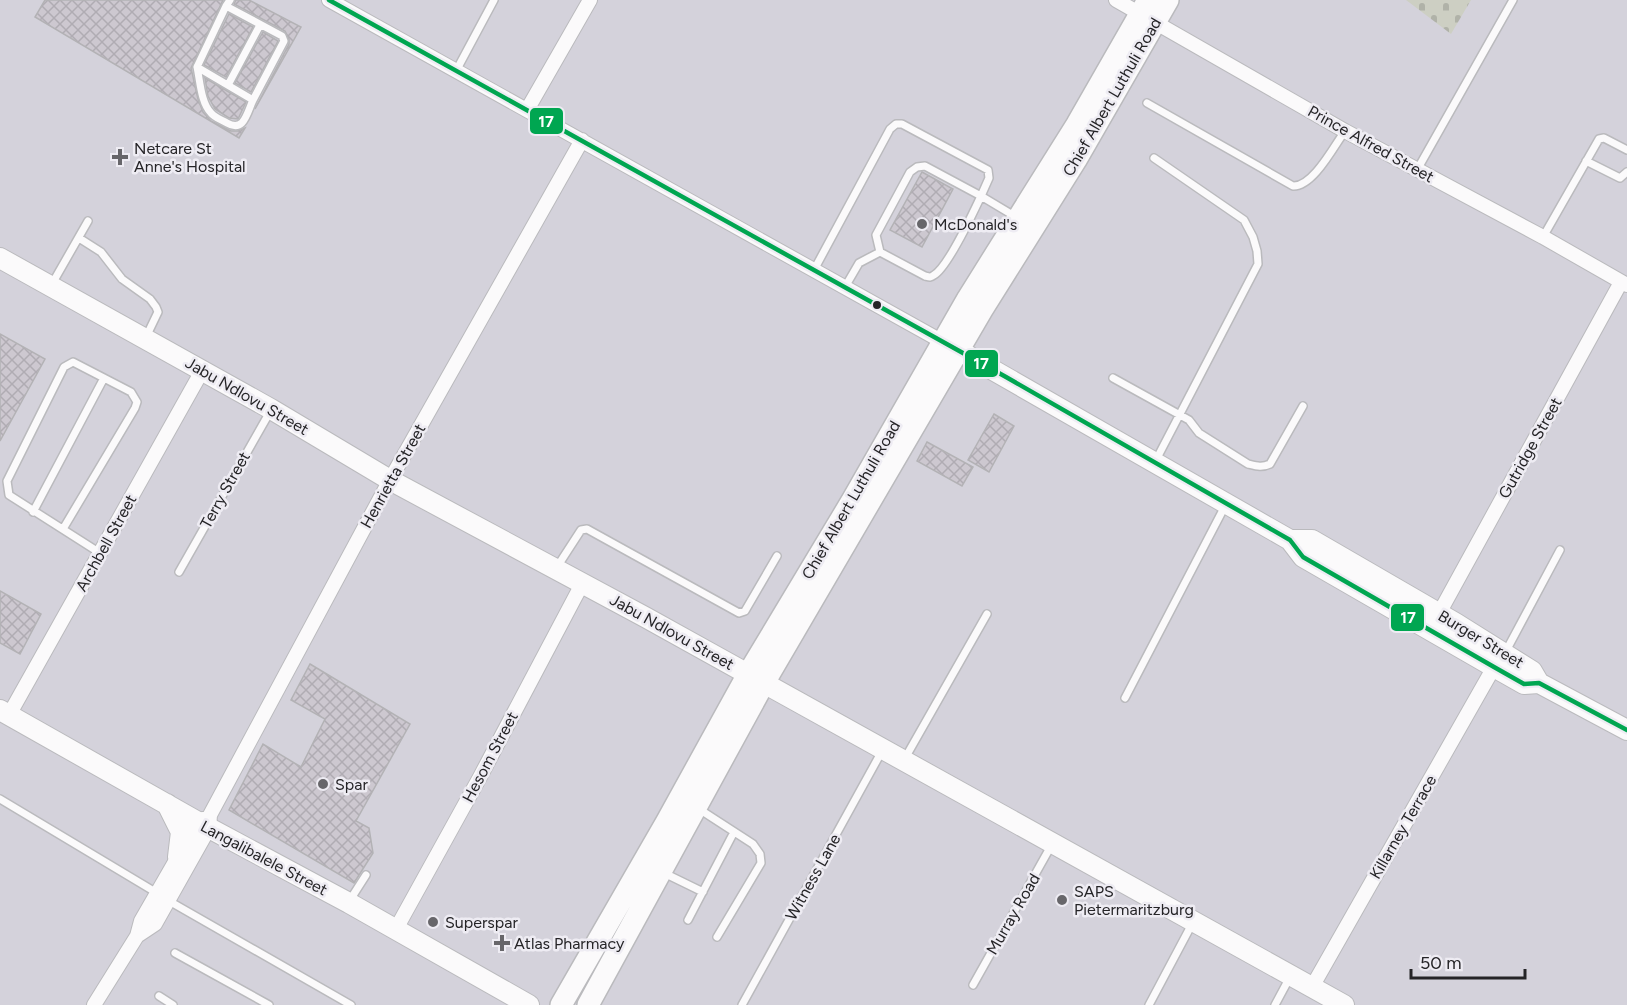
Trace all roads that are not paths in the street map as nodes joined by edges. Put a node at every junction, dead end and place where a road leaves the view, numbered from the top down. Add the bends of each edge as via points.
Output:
1 (328, 0) edge
2 (494, 0) edge
3 (590, 0) edge
4 (1116, 0) edge
5 (1168, 0) edge
6 (1513, 0) edge
7 (228, 3) edge
8 (1148, 12) edge
9 (260, 25) junction
10 (196, 67) junction
11 (456, 70) junction
12 (228, 85) junction
13 (253, 100) junction
14 (1147, 103) dead end
15 (527, 110) junction
16 (1345, 131) junction
17 (582, 140) junction
18 (1627, 150) edge
19 (1154, 158) dead end
20 (1586, 161) junction
21 (1417, 170) junction
22 (1627, 172) edge
23 (981, 196) junction
24 (1017, 217) junction
25 (88, 221) dead end
26 (1543, 237) junction
27 (79, 238) junction
28 (880, 252) junction
29 (0, 258) edge
30 (814, 270) junction
31 (1624, 283) edge
32 (51, 287) junction
33 (845, 287) junction
34 (144, 339) junction
35 (951, 346) junction
36 (202, 371) junction
37 (104, 378) junction
38 (1113, 378) dead end
39 (1303, 406) dead end
40 (271, 409) junction
41 (1180, 415) junction
42 (1155, 463) junction
43 (390, 480) junction
44 (1226, 504) junction
45 (33, 512) junction
46 (63, 529) junction
47 (1560, 550) dead end
48 (100, 553) junction
49 (777, 556) dead end
50 (555, 570) junction
51 (179, 572) dead end
52 (582, 584) junction
53 (987, 614) dead end
54 (1434, 622) junction
55 (1499, 660) junction
56 (756, 678) junction
57 (1125, 698) dead end
58 (3, 713) edge
59 (1627, 730) edge
60 (884, 748) junction
61 (904, 760) junction
62 (0, 799) edge
63 (167, 804) junction
64 (697, 808) junction
65 (206, 822) junction
66 (734, 832) junction
67 (1053, 843) junction
68 (178, 857) junction
69 (662, 872) junction
70 (366, 874) dead end
71 (703, 892) junction
72 (163, 897) junction
73 (349, 903) junction
74 (688, 920) dead end
75 (1194, 921) junction
76 (396, 929) junction
77 (717, 937) dead end
78 (176, 953) dead end
79 (1290, 976) junction
80 (973, 985) dead end
81 (1312, 987) junction
82 (159, 996) dead end
83 (94, 1005) edge
84 (172, 1005) edge
85 (269, 1005) edge
86 (351, 1005) edge
87 (529, 1005) edge
88 (561, 1005) edge
89 (588, 1005) edge
90 (742, 1005) edge
91 (1149, 1005) edge
92 (1275, 1005) edge
93 (1344, 1005) edge

1 - 11 street, Burger Street
2 - 11 lane
3 - 15 street
4 - 8 street, Prince Alfred Street
5 - 8 main road, Chief Albert Luthuli Road
6 - 21 lane
7 - 9 lane
7 - 10 lane
8 - 16 street, Prince Alfred Street
8 - 24 main road, Chief Albert Luthuli Road
8 - 35 main road, Chief Albert Luthuli Road via 1076,160
9 - 12 lane
9 - 13 lane via 282,36 284,41
10 - 12 lane
10 - 13 lane via 212,115 238,127
11 - 15 street, Burger Street
12 - 13 lane
14 - 16 lane via 1293,186 1311,179
15 - 17 street, Burger Street
16 - 21 street, Prince Alfred Street
17 - 30 street, Burger Street
17 - 43 street, Henrietta Street
18 - 20 lane via 1602,138
19 - 41 lane via 1244,220 1257,251 1258,264
20 - 22 lane via 1620,178
20 - 26 lane
21 - 26 street, Prince Alfred Street
23 - 24 lane
23 - 28 lane via 959,242 934,276 925,276
23 - 28 lane via 925,166 914,169 876,235
23 - 30 lane via 989,178 988,170 896,124
24 - 35 main road, Chief Albert Luthuli Road
25 - 27 lane
26 - 31 street, Prince Alfred Street
27 - 32 lane
27 - 34 lane via 101,252 127,284 156,306 158,312
28 - 33 lane via 860,263
29 - 32 street, Jabu Ndlovu Street
30 - 33 street, Burger Street
31 - 54 street, Gutridge Street
32 - 34 street, Jabu Ndlovu Street
33 - 35 street, Burger Street
34 - 36 street, Jabu Ndlovu Street
35 - 42 street, Burger Street
35 - 56 main road, Chief Albert Luthuli Road via 853,499
36 - 40 street, Jabu Ndlovu Street
36 - 48 street, Archbell Street
37 - 45 lane
37 - 45 lane via 73,362 64,367 8,482 9,495
37 - 46 lane via 131,392 135,408
38 - 41 lane
39 - 41 lane via 1270,464 1263,467 1248,464 1199,433
40 - 43 street, Jabu Ndlovu Street
40 - 51 lane, Terry Street
41 - 42 lane
42 - 44 street, Burger Street
43 - 50 street, Jabu Ndlovu Street
43 - 65 street, Henrietta Street
44 - 54 street, Burger Street via 1290,540 1303,556
44 - 57 lane
45 - 46 lane
46 - 48 lane
47 - 55 lane
48 - 58 street, Archbell Street
49 - 50 lane via 745,611 739,613 587,529 581,530
50 - 52 street, Jabu Ndlovu Street
52 - 56 street, Jabu Ndlovu Street
52 - 76 street, Hesom Street
53 - 61 lane
54 - 55 street, Burger Street
55 - 59 street, Burger Street via 1531,684
55 - 81 street, Killarney Terrace
56 - 60 street, Jabu Ndlovu Street
56 - 64 main road, Chief Albert Luthuli Road
56 - 88 main road, Chief Albert Luthuli Road via 667,821
58 - 63 street, Langalibalele Street
60 - 61 street, Jabu Ndlovu Street
60 - 90 lane, Witness Lane
61 - 67 street, Jabu Ndlovu Street
62 - 72 lane
63 - 65 street, Langalibalele Street
63 - 68 street via 181,832
64 - 66 lane
64 - 69 main road, Chief Albert Luthuli Road
65 - 68 street, Henrietta Street
65 - 72 street, Henrietta Street
65 - 73 street, Langalibalele Street
66 - 71 lane
66 - 77 lane via 753,843 761,863
67 - 75 street, Jabu Ndlovu Street
67 - 80 lane, Murray Road
68 - 72 street, Henrietta Street
69 - 71 lane
69 - 89 main road, Chief Albert Luthuli Road
70 - 73 lane
71 - 74 lane
72 - 83 street, Henrietta Street via 141,921 137,936
72 - 86 lane
73 - 76 street, Langalibalele Street
75 - 79 street, Jabu Ndlovu Street
75 - 91 lane
76 - 87 street, Langalibalele Street
78 - 85 lane
79 - 81 street, Jabu Ndlovu Street
79 - 92 lane
81 - 93 street, Jabu Ndlovu Street
82 - 84 lane

